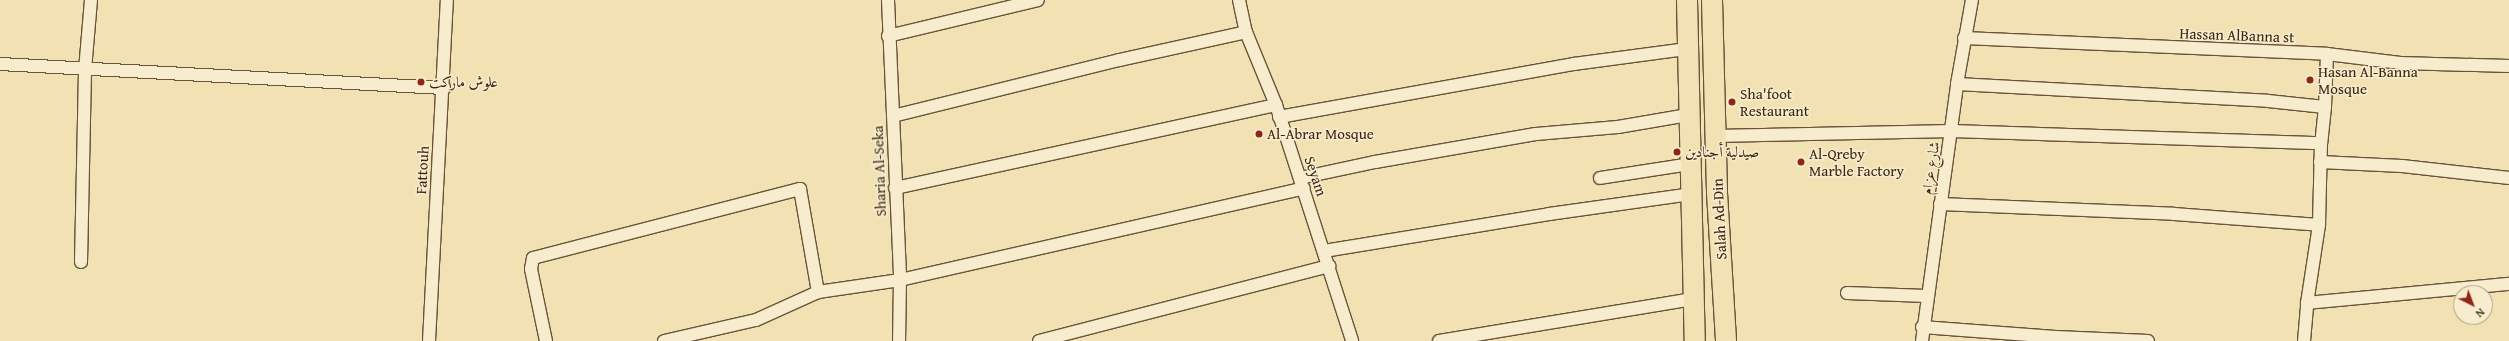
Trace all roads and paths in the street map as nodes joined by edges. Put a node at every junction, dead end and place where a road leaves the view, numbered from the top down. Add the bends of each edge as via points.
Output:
1 (91, 0) edge
2 (447, 0) edge
3 (888, 0) edge
4 (1038, 0) edge
5 (1239, 0) edge
6 (1687, 0) edge
7 (1712, 0) edge
8 (1972, 0) edge
9 (1246, 32) junction
10 (888, 36) junction
11 (1964, 38) junction
12 (1687, 49) junction
13 (2327, 54) junction
14 (0, 64) edge
15 (2509, 66) edge
16 (85, 70) junction
17 (1957, 84) junction
18 (444, 88) junction
19 (2325, 107) junction
20 (1277, 111) junction
21 (1688, 115) junction
22 (893, 116) junction
23 (1952, 131) junction
24 (1715, 136) junction
25 (2321, 143) junction
26 (2320, 162) junction
27 (1690, 164) junction
28 (1600, 178) dead end
29 (2509, 178) edge
30 (1302, 183) junction
31 (895, 188) junction
32 (1691, 194) junction
33 (1940, 204) junction
34 (2319, 225) junction
35 (1324, 251) junction
36 (80, 262) dead end
37 (1329, 266) junction
38 (900, 280) junction
39 (2509, 284) edge
40 (818, 292) junction
41 (1847, 293) dead end
42 (1926, 296) junction
43 (1692, 299) junction
44 (2307, 303) junction
45 (1922, 327) junction
46 (429, 341) edge
47 (546, 341) edge
48 (664, 341) edge
49 (899, 341) edge
50 (1039, 341) edge
51 (1352, 341) edge
52 (1439, 341) edge
53 (1695, 341) edge
54 (1726, 341) edge
55 (1922, 341) edge
56 (2148, 341) edge
57 (2304, 341) edge

1 - 16 street
2 - 18 street, Fattouh
3 - 10 street, Sharia Al-Seka
4 - 10 street
5 - 9 street, Seyam
6 - 12 highway, Salah Ad-Din
7 - 24 highway, Salah Ad-Din
8 - 11 street, شارع عزام
9 - 20 street, Seyam
9 - 22 street via 1119,60
10 - 22 street, Sharia Al-Seka
11 - 13 street, Hassan AlBanna st
11 - 17 street, شارع عزام
12 - 20 street via 1574,64
12 - 21 highway, Salah Ad-Din
13 - 15 street, Hassan AlBanna st via 2400,63
13 - 19 street
14 - 16 street
16 - 18 street via 254,76
16 - 36 street
17 - 19 street via 2260,100
17 - 23 street, شارع عزام
18 - 46 street, Fattouh
19 - 25 street
20 - 30 street, Seyam
20 - 31 street
21 - 27 highway, Salah Ad-Din
21 - 30 street via 1618,127 1536,134 1375,162
22 - 31 street, Sharia Al-Seka
23 - 24 street
23 - 25 street
23 - 33 street, شارع عزام
24 - 54 highway, Salah Ad-Din
25 - 26 street
26 - 29 street via 2402,166
26 - 34 street
27 - 28 street
27 - 32 highway, Salah Ad-Din
30 - 35 street, Seyam
30 - 38 street
31 - 38 street, Sharia Al-Seka
32 - 35 street via 1549,214
32 - 43 highway, Salah Ad-Din
33 - 34 street via 2174,214
33 - 42 street, شارع عزام
34 - 44 street
35 - 37 street, Seyam
37 - 50 street
37 - 51 street, Seyam
38 - 40 street
38 - 49 street, Sharia Al-Seka
39 - 44 street
40 - 47 street via 800,189 533,258 531,269
40 - 48 street via 756,320
41 - 42 street
42 - 45 street, شارع عزام
43 - 52 street
43 - 53 highway, Salah Ad-Din
44 - 57 street
45 - 55 street, شارع عزام
45 - 56 street

